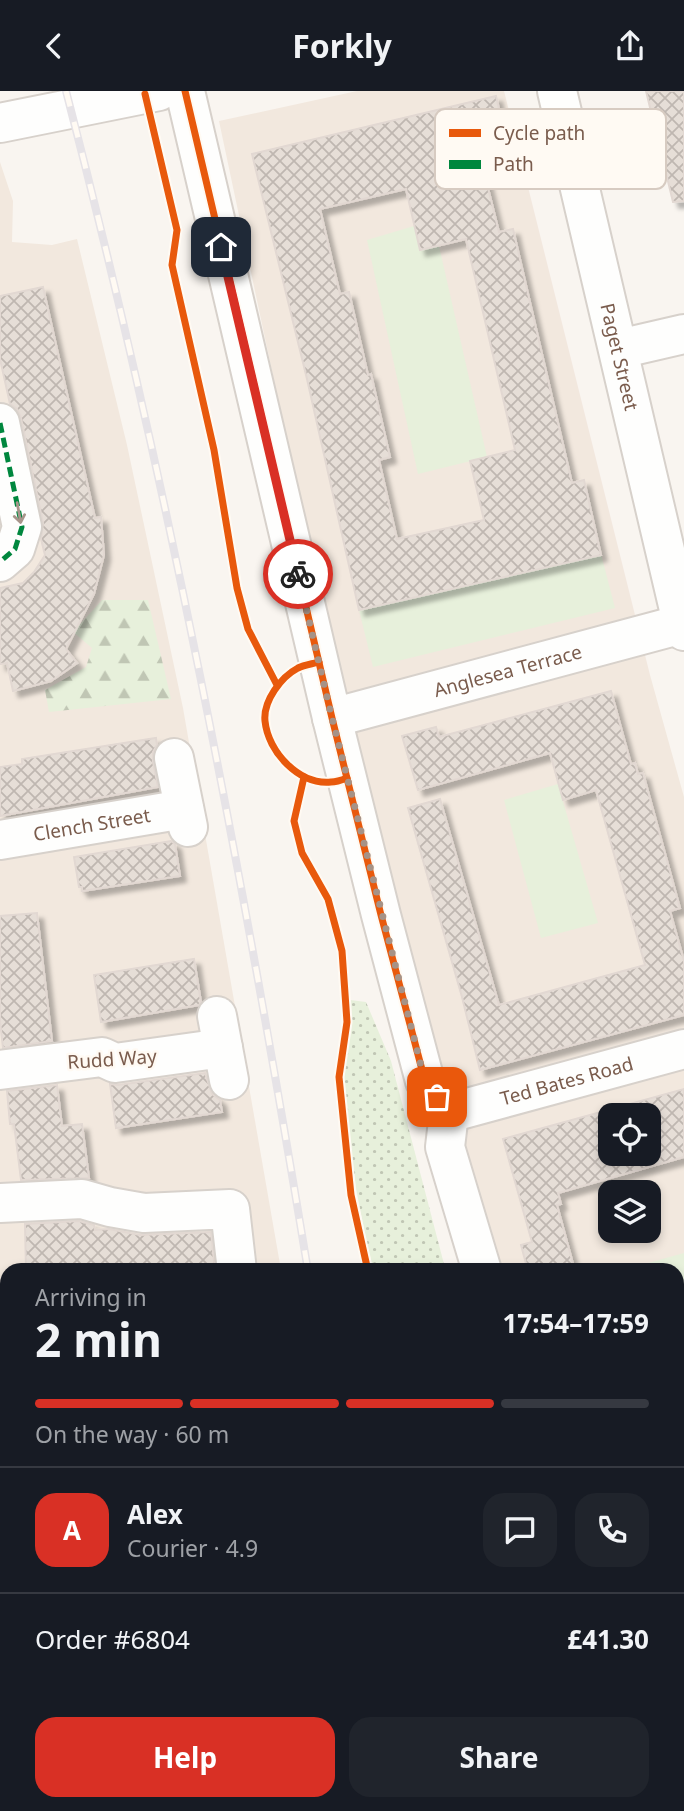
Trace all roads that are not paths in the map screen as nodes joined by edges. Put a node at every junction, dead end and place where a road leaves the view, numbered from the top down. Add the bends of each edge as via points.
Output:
1 (159, 91) edge
2 (185, 91) edge
3 (557, 91) edge
4 (561, 109) edge
5 (0, 123) edge
6 (580, 189) edge
7 (684, 334) edge
8 (618, 349) junction
9 (0, 422) edge
10 (0, 562) edge
11 (683, 628) edge
12 (332, 718) junction
13 (174, 758) dead end
14 (0, 840) edge
15 (223, 1048) dead end
16 (684, 1049) edge
17 (0, 1070) edge
18 (449, 1113) junction
19 (0, 1203) edge
20 (236, 1263) edge
21 (480, 1263) edge

1 - 5 street
2 - 12 street
3 - 4 street, Paget Street
6 - 8 street, Paget Street
7 - 8 street
8 - 11 street, Paget Street
9 -> 10 street via 22,527 15,549
11 - 12 street, Anglesea Terrace
12 - 18 street via 425,1081
13 - 14 street, Clench Street via 186,818
15 - 17 street, Rudd Way via 115,1063 102,1057
16 - 18 street, Ted Bates Road
18 - 21 street via 445,1147
19 - 20 street via 82,1199 145,1213 230,1209

